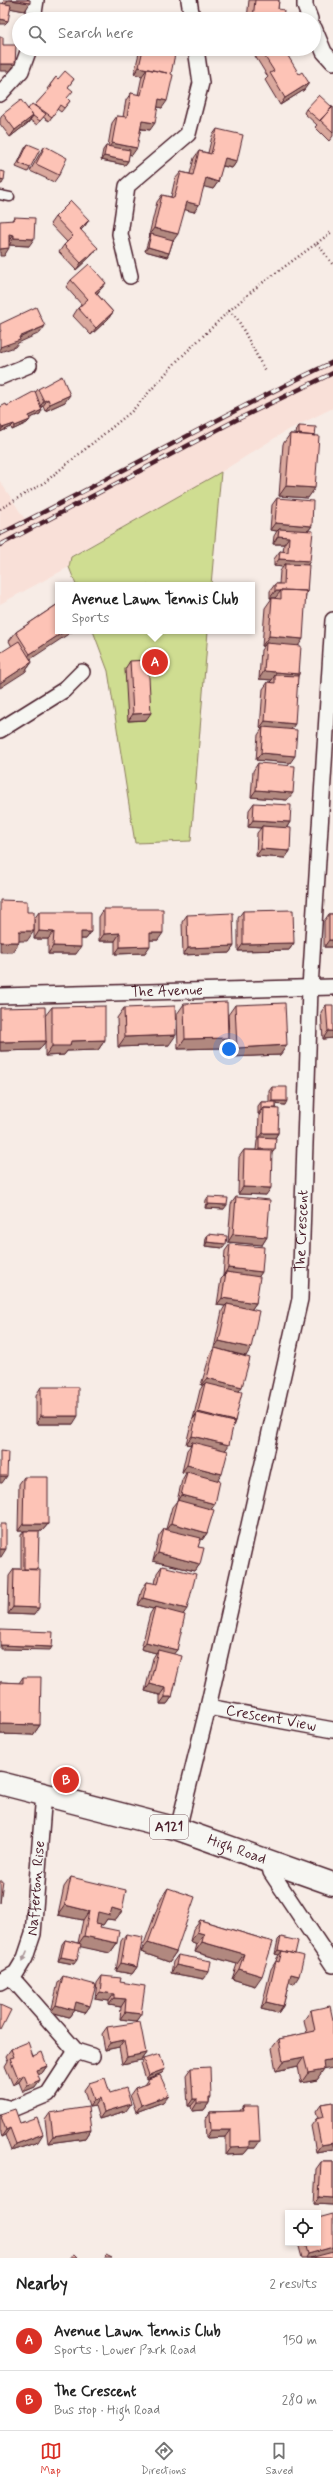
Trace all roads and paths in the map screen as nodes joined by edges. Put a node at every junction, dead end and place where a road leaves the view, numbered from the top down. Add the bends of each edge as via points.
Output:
1 (36, 0) edge
2 (189, 0) edge
3 (305, 0) edge
4 (34, 12) edge
5 (191, 12) edge
6 (307, 12) edge
7 (321, 45) edge
8 (26, 56) edge
9 (197, 56) edge
10 (333, 62) edge
11 (0, 94) edge
12 (0, 195) edge
13 (10, 197) dead end
14 (333, 231) edge
15 (317, 243) junction
16 (333, 265) edge
17 (130, 276) dead end
18 (230, 311) junction
19 (29, 365) dead end
20 (265, 371) dead end
21 (0, 376) edge
22 (0, 509) edge
23 (333, 620) edge
24 (82, 672) dead end
25 (0, 730) edge
26 (310, 988) junction
27 (333, 988) edge
28 (0, 996) edge
29 (208, 1707) junction
30 (333, 1730) edge
31 (0, 1783) edge
32 (44, 1793) junction
33 (178, 1829) junction
34 (268, 1860) junction
35 (333, 1884) edge
36 (333, 1966) edge
37 (5, 1980) edge
38 (76, 2051) junction
39 (92, 2056) dead end
40 (0, 2106) edge

1 - 4 street
2 - 5 street
3 - 6 street
7 - 10 street
8 - 11 street via 21,71
9 - 17 street via 202,83 188,134 127,186 120,234
12 - 13 lane
14 - 15 path
15 - 16 path
15 - 18 path via 258,286
18 - 20 path via 238,320
18 - 22 path via 177,361 132,411 44,482
19 - 21 street
23 - 26 street, The Crescent
24 - 25 street via 64,690
26 - 27 street, The Avenue
26 - 28 street, The Avenue
26 - 29 street, The Crescent via 300,1298
29 - 30 street, Crescent View
29 - 33 street, The Crescent
31 - 32 main road, High Road / A121
32 - 33 main road, High Road / A121
32 -> 37 street, Nafferton Rise via 33,1934 25,1958 16,1973
33 - 34 main road, High Road / A121
34 - 35 main road, High Road / A121
34 - 36 street via 271,1872
37 - 38 street, Nafferton Rise
38 - 39 street
38 - 40 street via 48,2094 12,2109

